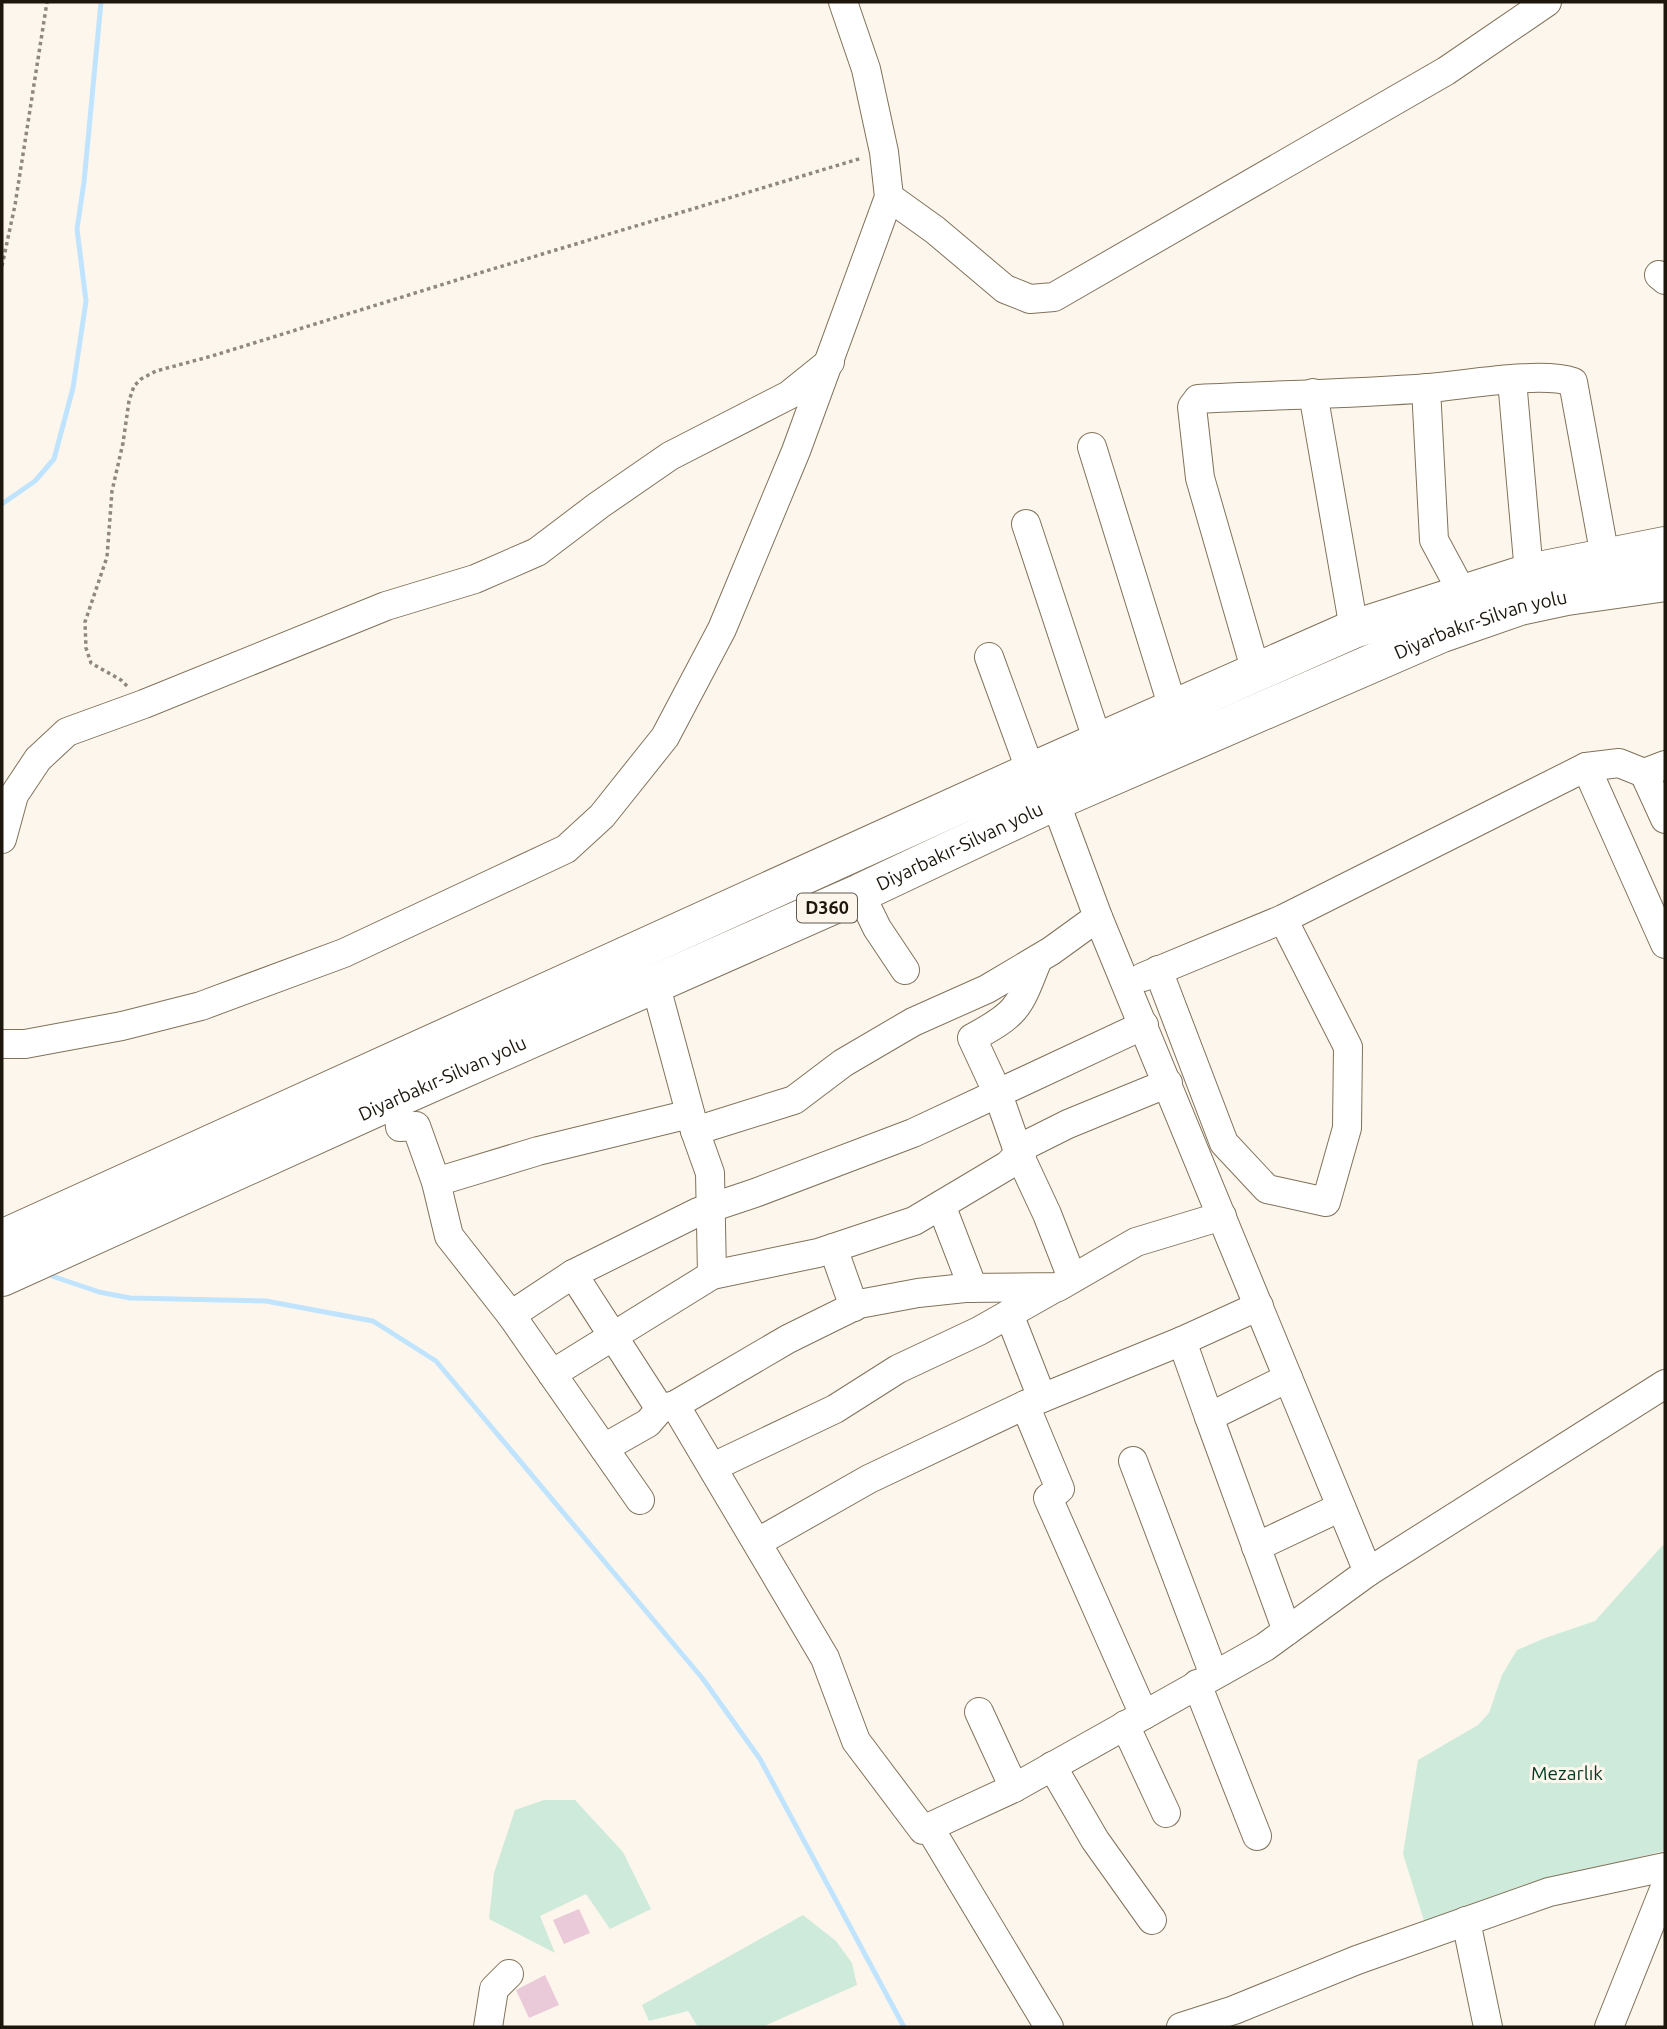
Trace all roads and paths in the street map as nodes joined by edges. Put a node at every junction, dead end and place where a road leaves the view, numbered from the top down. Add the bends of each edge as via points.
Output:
1 (47, 2) edge
2 (843, 2) edge
3 (1547, 2) edge
4 (884, 152) junction
5 (889, 197) junction
6 (2, 267) edge
7 (830, 362) junction
8 (1512, 380) junction
9 (1426, 388) junction
10 (1312, 393) junction
11 (1093, 447) dead end
12 (1026, 524) dead end
13 (1665, 546) edge
14 (1605, 557) junction
15 (1529, 573) junction
16 (1665, 582) edge
17 (1463, 594) junction
18 (1354, 629) junction
19 (989, 657) dead end
20 (1256, 672) junction
21 (144, 704) junction
22 (1173, 708) junction
23 (1098, 742) junction
24 (1586, 767) junction
25 (1655, 769) edge
26 (1031, 772) junction
27 (1055, 801) junction
28 (1665, 819) edge
29 (2, 839) edge
30 (860, 893) junction
31 (1098, 917) junction
32 (1283, 919) junction
33 (1665, 944) edge
34 (1038, 959) junction
35 (905, 970) dead end
36 (1158, 970) junction
37 (655, 983) junction
38 (1127, 983) junction
39 (1144, 1026) junction
40 (2, 1044) edge
41 (1168, 1083) junction
42 (998, 1094) junction
43 (397, 1098) junction
44 (693, 1122) junction
45 (1019, 1154) junction
46 (436, 1182) junction
47 (940, 1205) junction
48 (711, 1208) junction
49 (1222, 1216) junction
50 (2, 1239) edge
51 (833, 1248) junction
52 (573, 1274) junction
53 (712, 1275) junction
54 (2, 1277) edge
55 (1065, 1282) junction
56 (973, 1288) junction
57 (1259, 1306) junction
58 (854, 1307) junction
59 (1009, 1314) junction
60 (511, 1315) junction
61 (613, 1336) junction
62 (1182, 1341) junction
63 (552, 1374) junction
64 (1288, 1378) junction
65 (1665, 1384) edge
66 (1033, 1401) junction
67 (668, 1407) junction
68 (1209, 1417) junction
69 (604, 1448) junction
70 (1133, 1461) dead end
71 (713, 1467) junction
72 (640, 1500) dead end
73 (1341, 1507) junction
74 (758, 1542) junction
75 (1256, 1547) junction
76 (1368, 1572) junction
77 (1287, 1631) junction
78 (1206, 1680) junction
79 (979, 1712) dead end
80 (1134, 1720) junction
81 (1052, 1766) junction
82 (1014, 1788) junction
83 (1166, 1813) dead end
84 (929, 1827) junction
85 (1256, 1836) dead end
86 (1665, 1867) edge
87 (1665, 1887) edge
88 (1152, 1920) dead end
89 (1466, 1921) junction
90 (509, 1974) dead end
91 (488, 2027) edge
92 (1049, 2027) edge
93 (1181, 2027) edge
94 (1488, 2027) edge
95 (1609, 2027) edge

1 - 6 path
2 - 4 street via 866,69
3 - 5 street via 1446,71 1054,297 1030,299 1005,289
4 - 5 street
4 - 21 path via 156,370 141,379 129,401 112,491 107,557 85,622 92,663 121,680
5 - 7 street
7 - 21 street via 789,395 670,456 537,552 475,579 386,606
7 - 40 street via 722,629 665,737 603,816 566,849 344,953 201,1006 122,1026
8 - 9 street
8 - 14 street via 1560,378 1573,382
8 - 15 street
9 - 10 street
9 - 17 street via 1434,540
10 - 18 street
10 - 20 street via 1198,399 1192,407 1200,478
11 - 22 street
12 - 23 street
13 - 14 highway, Diyarbakır-Silvan yolu / D360
14 - 15 highway, Diyarbakır-Silvan yolu / D360
15 - 17 highway, Diyarbakır-Silvan yolu / D360
16 - 27 highway, Diyarbakır-Silvan yolu / D360 via 1520,606 1442,633
17 - 18 highway, Diyarbakır-Silvan yolu / D360
18 - 20 highway, Diyarbakır-Silvan yolu / D360
19 - 26 street
20 - 22 highway, Diyarbakır-Silvan yolu / D360
21 - 29 street via 67,733 38,759 15,795
22 - 23 highway, Diyarbakır-Silvan yolu / D360
23 - 26 highway, Diyarbakır-Silvan yolu / D360
24 - 25 street via 1619,763
24 - 32 street
24 - 33 street
25 - 28 street
26 - 50 highway, Diyarbakır-Silvan yolu / D360
27 - 30 highway, Diyarbakır-Silvan yolu / D360
27 - 31 street
30 - 35 street
30 - 37 highway, Diyarbakır-Silvan yolu / D360
31 - 34 street
31 - 38 street
32 - 36 street
32 - 36 street via 1348,1047 1347,1128 1326,1202 1267,1189 1224,1143
34 - 42 street via 1022,1002 1004,1021 972,1038
34 - 44 street via 987,989 913,1022 843,1063 794,1100
36 - 38 street
37 - 43 highway, Diyarbakır-Silvan yolu / D360
37 - 44 street
38 - 39 street
39 - 41 street
39 - 42 street
41 - 45 street via 1069,1124 1028,1144
41 - 49 street
42 - 45 street
42 - 48 street via 913,1133
43 - 46 street via 400,1127 416,1126
43 - 54 highway, Diyarbakır-Silvan yolu / D360
44 - 46 street via 538,1151
44 - 48 street via 710,1173
45 - 47 street
45 - 55 street via 1048,1214
46 - 60 street via 449,1236
47 - 51 street via 914,1221
47 - 56 street
48 - 52 street
48 - 53 street
49 - 55 street via 1136,1242
49 - 57 street
51 - 53 street
51 - 58 street
52 - 60 street
52 - 61 street
53 - 61 street
55 - 56 street
55 - 59 street
56 - 58 street via 918,1293
57 - 62 street
57 - 64 street
58 - 67 street
59 - 66 street
59 - 71 street via 898,1369 835,1409
60 - 63 street
61 - 63 street
61 - 67 street
62 - 66 street
62 - 68 street
63 - 69 street
64 - 68 street
64 - 73 street
65 - 76 street
66 - 74 street via 869,1479
66 - 80 street via 1060,1489 1048,1498
67 - 69 street
67 - 71 street
68 - 75 street
69 - 72 street
70 - 78 street
71 - 74 street
73 - 75 street
73 - 76 street
74 - 84 street via 825,1658 856,1741 923,1830
75 - 77 street
76 - 77 street
77 - 78 street
78 - 80 street
78 - 85 street
79 - 82 street
80 - 81 street
80 - 83 street
81 - 82 street
81 - 88 street via 1095,1840
82 - 84 street
84 - 92 street
86 - 89 street via 1549,1892
87 - 95 street
89 - 93 street
89 - 94 street
90 - 91 street via 494,1989

